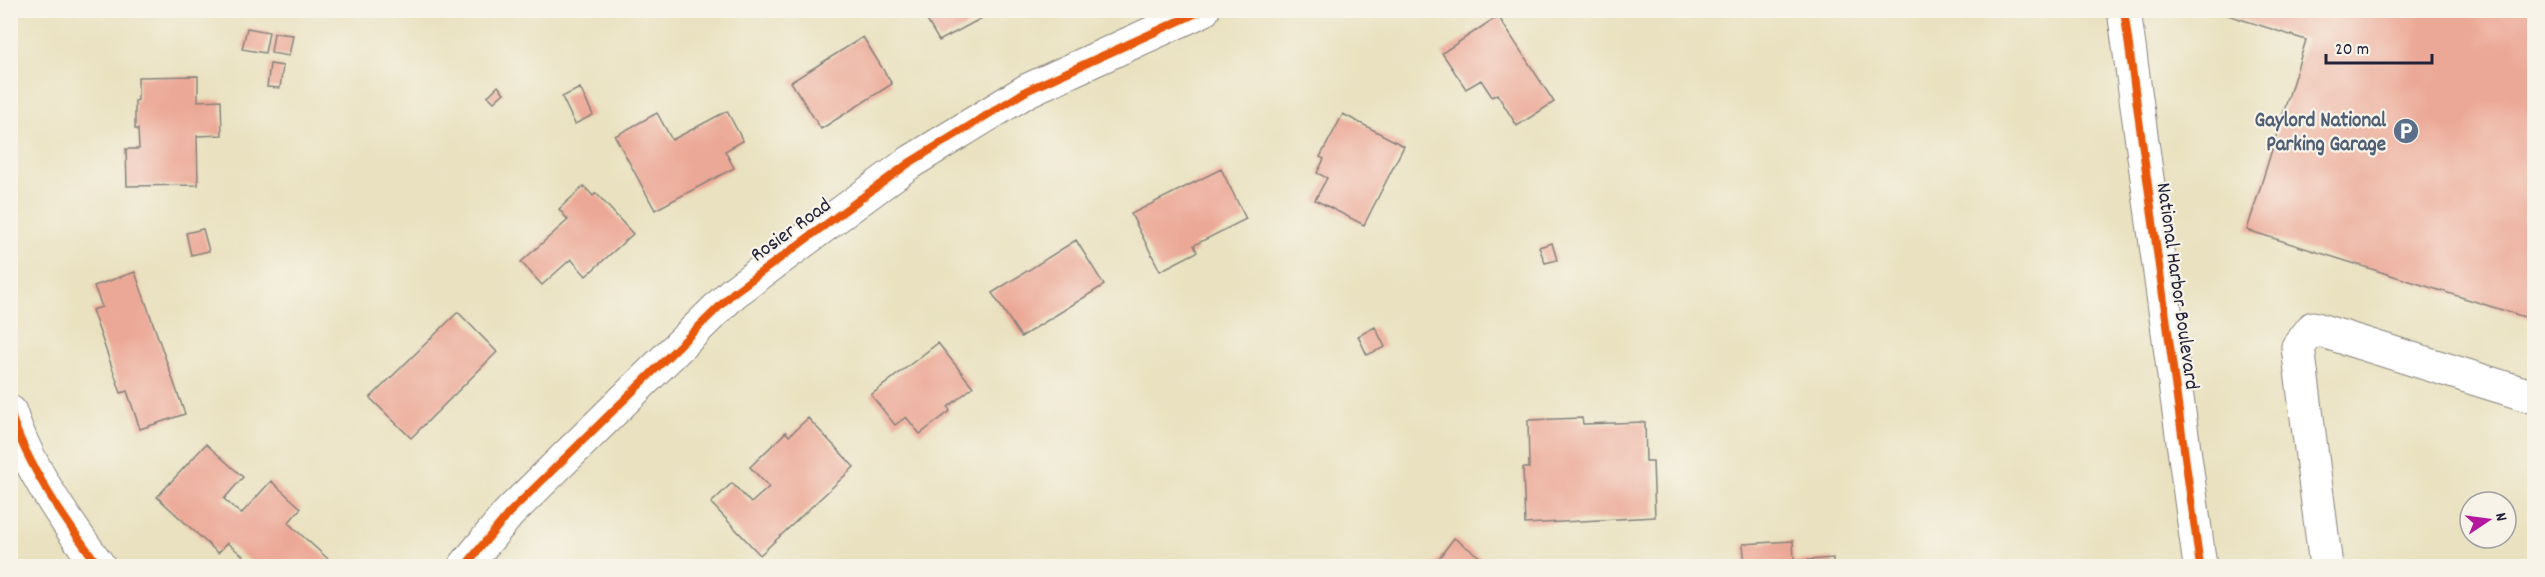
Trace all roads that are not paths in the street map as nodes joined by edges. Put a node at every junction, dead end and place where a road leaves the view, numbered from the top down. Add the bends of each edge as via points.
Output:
1 (1203, 10) edge
2 (2124, 10) edge
3 (2535, 398) edge
4 (10, 412) edge
5 (99, 567) edge
6 (465, 567) edge
7 (2200, 567) edge
8 (2326, 567) edge

1 - 6 street, Rosier Road via 1028,90 909,163 733,293 509,513
2 - 7 street, National Harbor Boulevard
3 - 8 street via 2313,328 2298,347
4 - 5 street via 17,433 53,498

